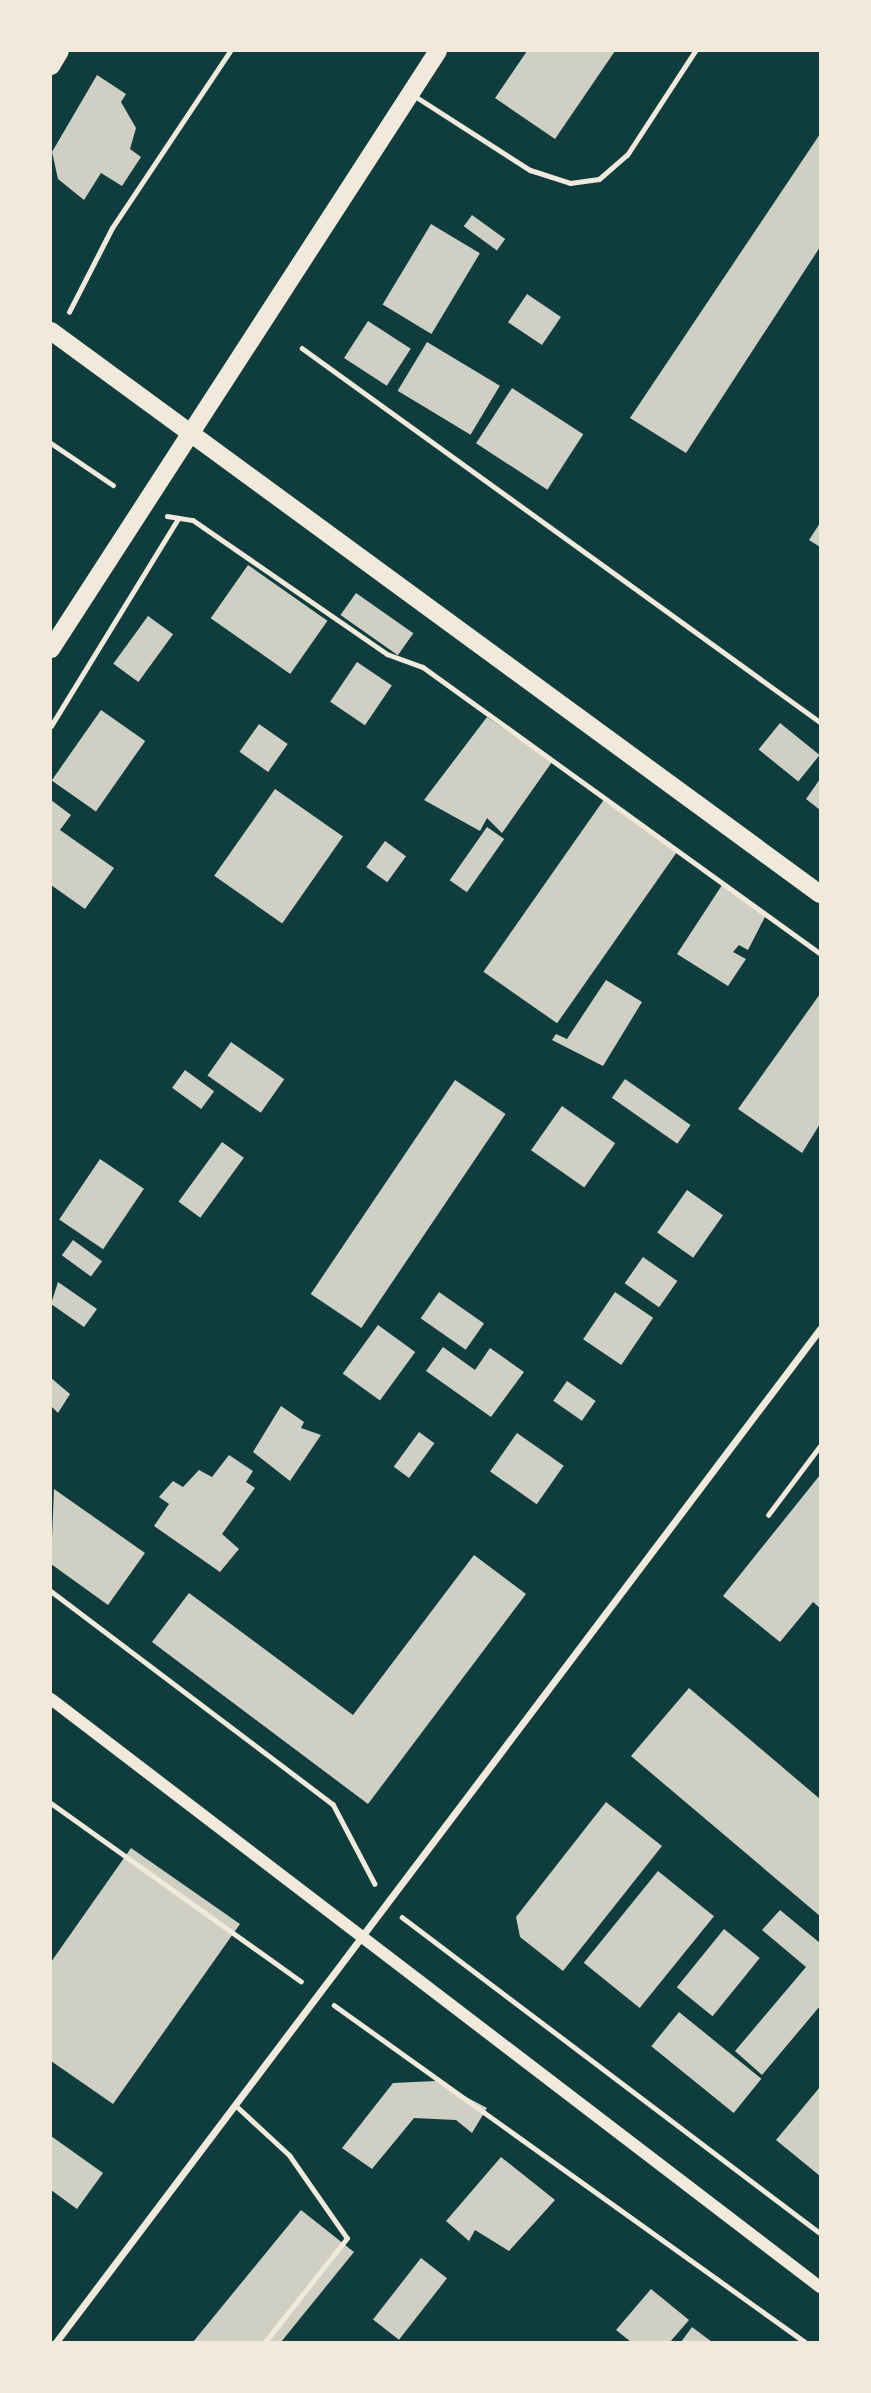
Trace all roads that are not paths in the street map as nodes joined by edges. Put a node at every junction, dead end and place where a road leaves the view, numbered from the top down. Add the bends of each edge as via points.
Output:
1 (60, 51) edge
2 (438, 51) edge
3 (695, 51) edge
4 (51, 66) edge
5 (410, 93) junction
6 (54, 333) edge
7 (187, 432) junction
8 (51, 649) edge
9 (820, 894) edge
10 (820, 1329) edge
11 (51, 1699) edge
12 (361, 1938) junction
13 (235, 2105) junction
14 (820, 2287) edge
15 (56, 2342) edge
16 (265, 2342) edge

1 - 4 main road
2 - 5 main road
3 - 5 lane via 627,155 599,179 570,183 530,170
5 - 7 main road
6 - 7 main road
7 - 8 main road
7 - 9 main road
10 - 12 street
11 - 12 street
12 - 13 street
12 - 14 street
13 - 15 street
13 - 16 lane via 289,2155 347,2238

